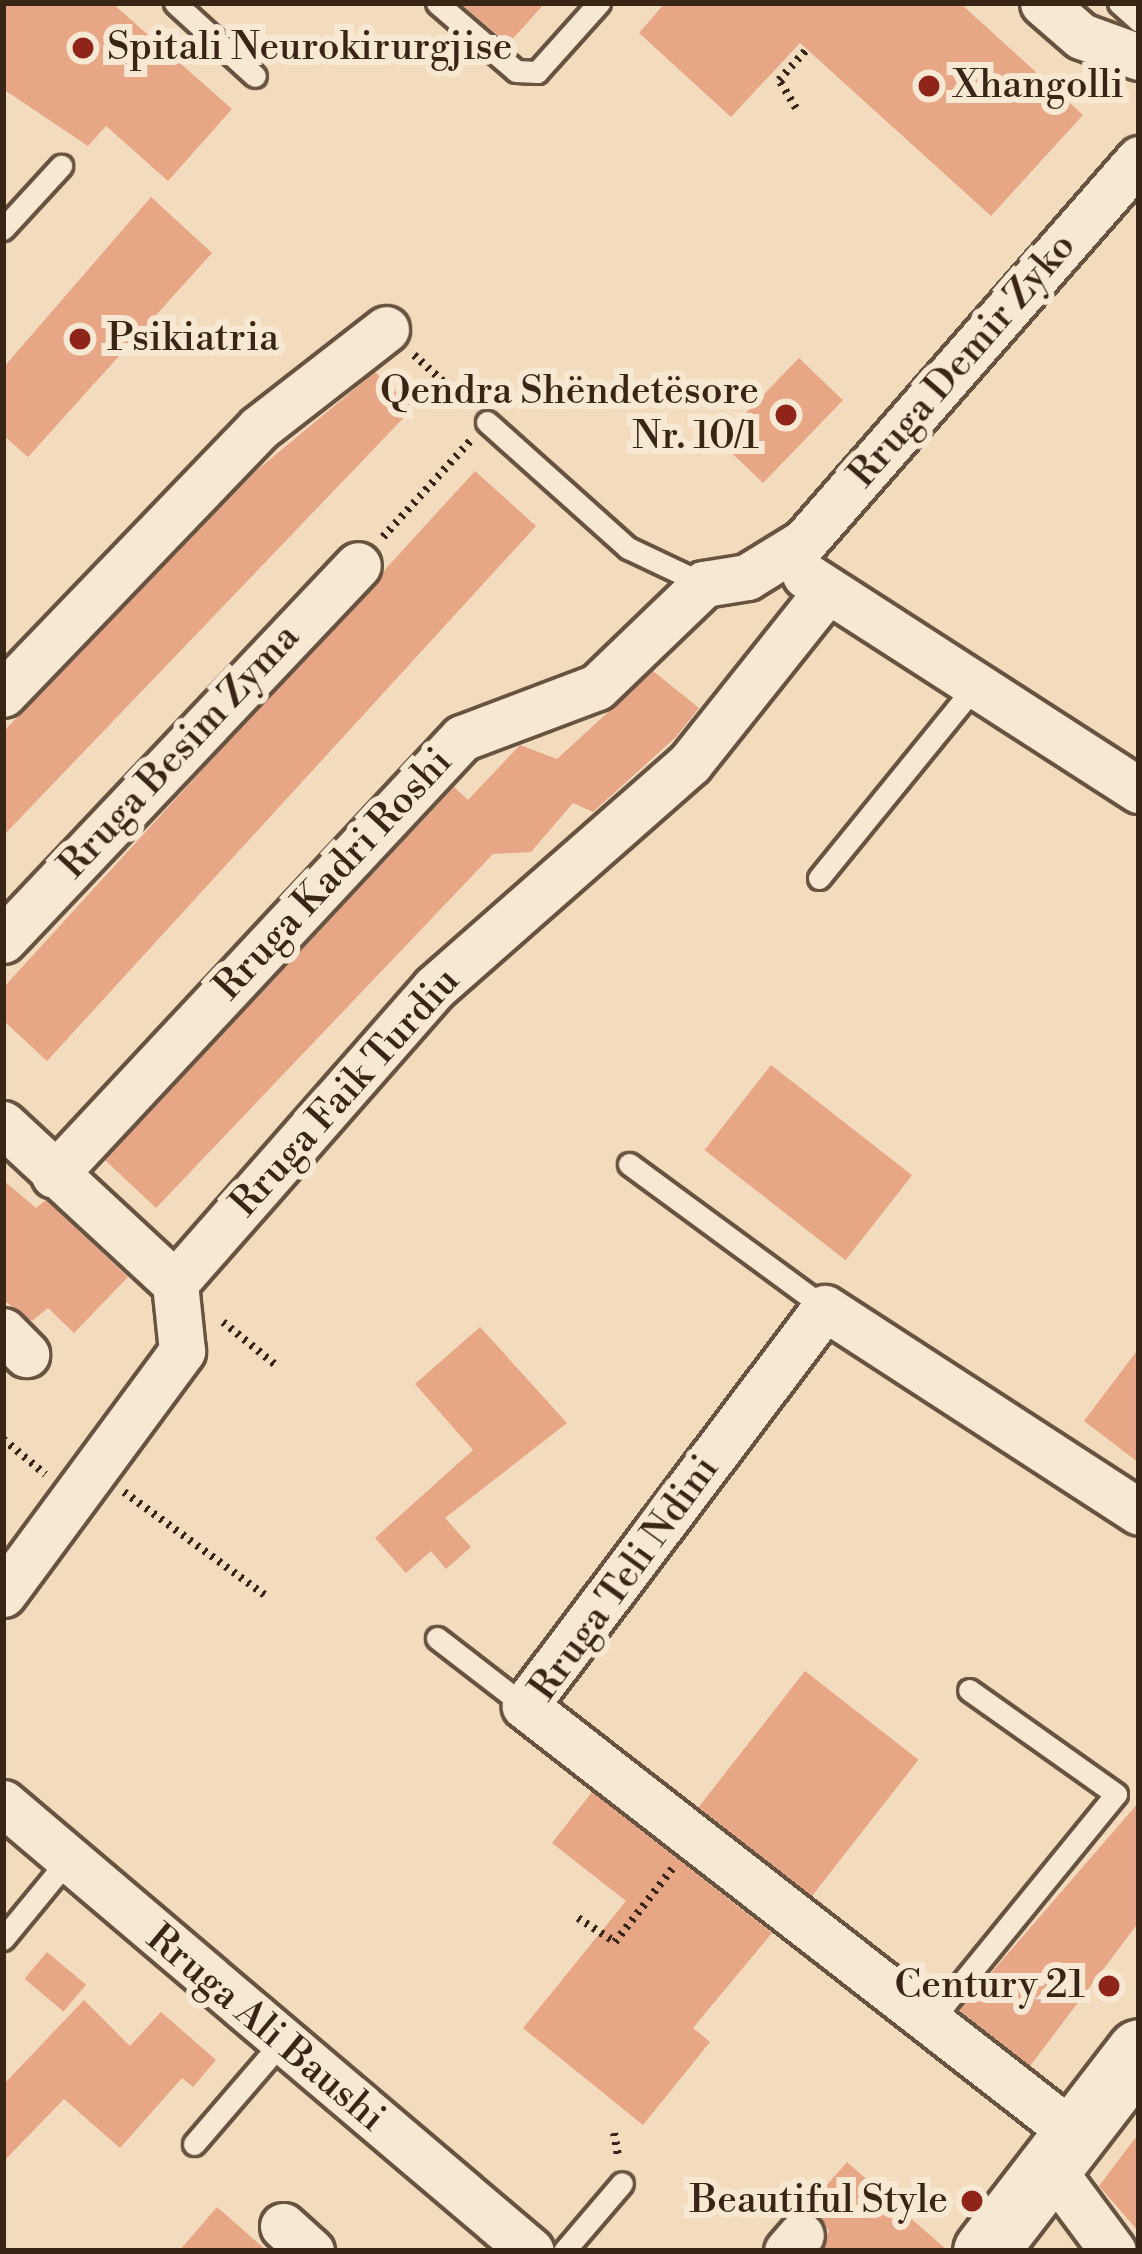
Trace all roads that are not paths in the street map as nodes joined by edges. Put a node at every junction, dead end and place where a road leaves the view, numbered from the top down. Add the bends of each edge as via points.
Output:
1 (175, 3) edge
2 (437, 3) edge
3 (599, 3) edge
4 (1043, 3) edge
5 (1120, 3) edge
6 (1139, 21) edge
7 (1139, 57) edge
8 (255, 76) dead end
9 (1139, 159) edge
10 (61, 166) dead end
11 (3, 229) edge
12 (386, 329) road end
13 (487, 422) road end
14 (783, 560) junction
15 (358, 565) road end
16 (704, 584) junction
17 (827, 591) junction
18 (976, 685) junction
19 (3, 694) edge
20 (1139, 790) edge
21 (818, 878) dead end
22 (3, 940) edge
23 (3, 1124) edge
24 (629, 1164) dead end
25 (54, 1174) junction
26 (175, 1283) junction
27 (825, 1308) junction
28 (1139, 1512) edge
29 (3, 1594) edge
30 (437, 1638) dead end
31 (969, 1690) dead end
32 (525, 1706) junction
33 (3, 1802) edge
34 (68, 1860) junction
35 (3, 1940) edge
36 (930, 2022) junction
37 (280, 2044) junction
38 (1139, 2051) edge
39 (194, 2144) dead end
40 (1064, 2152) junction
41 (622, 2183) dead end
42 (531, 2251) edge
43 (564, 2251) edge
44 (985, 2251) edge
45 (1113, 2251) edge

1 - 8 lane
2 - 3 lane via 516,70 537,72
4 - 7 street via 1081,36
5 - 6 lane
9 - 14 street, Rruga Demir Zyko
10 - 11 lane
12 - 19 street via 259,428
13 - 16 lane via 628,548
14 - 16 street
14 - 17 street
15 - 22 street, Rruga Besim Zyma
16 - 25 street, Rruga Kadri Roshi via 597,687 462,738
17 - 18 street
17 - 26 street, Rruga Faik Turdiu via 690,764 434,988
18 - 20 street
18 - 21 lane
23 - 25 street
24 - 27 lane
25 - 26 street
26 - 29 street via 182,1351
27 - 28 street
27 - 32 street, Rruga Teli Ndini
30 - 32 lane
31 - 36 lane via 1116,1794
32 - 36 street, Rruga Teli Ndini
33 - 34 street, Rruga Ali Baushi
34 - 35 lane
34 - 37 street, Rruga Ali Baushi
36 - 40 street, Rruga Teli Ndini
37 - 39 lane
37 - 42 street, Rruga Ali Baushi
38 - 40 main road
40 - 44 main road
40 - 45 street, Rruga Teli Ndini
41 - 43 lane

